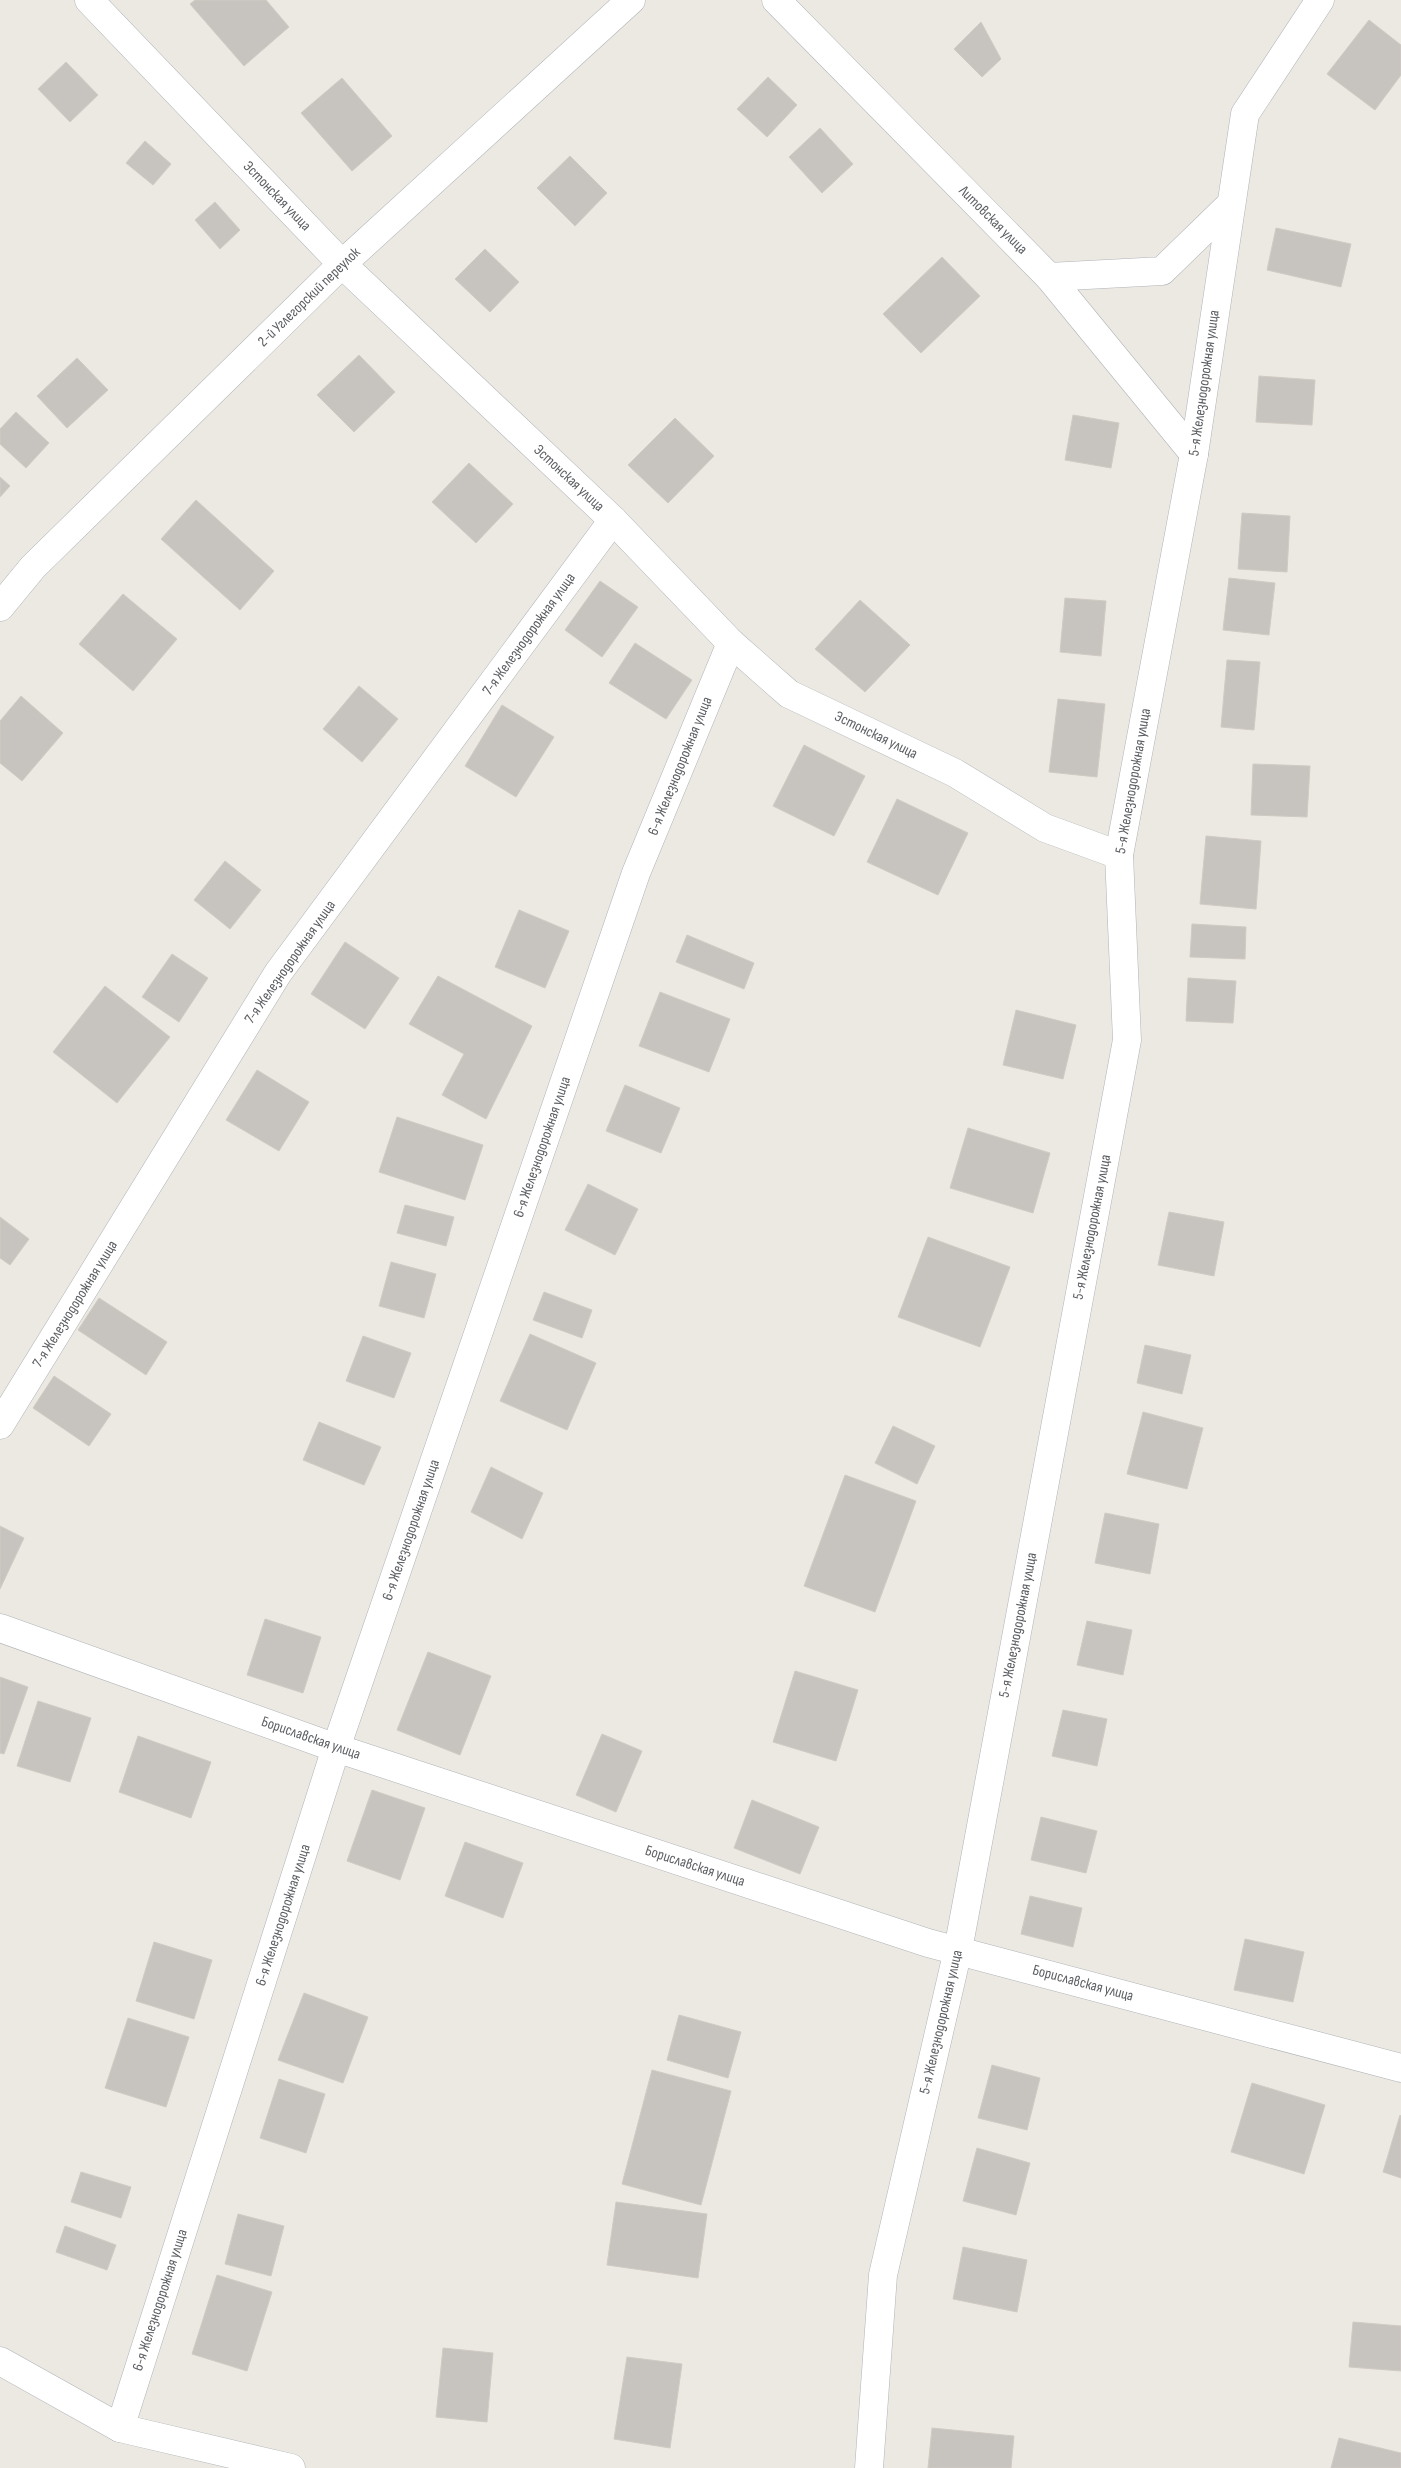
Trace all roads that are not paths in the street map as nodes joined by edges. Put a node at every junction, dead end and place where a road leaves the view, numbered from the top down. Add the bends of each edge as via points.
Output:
1 (89, 0) edge
2 (631, 0) edge
3 (776, 0) edge
4 (1320, 0) edge
5 (1230, 205) junction
6 (342, 264) junction
7 (1049, 277) junction
8 (1194, 454) junction
9 (613, 520) junction
10 (0, 607) edge
11 (730, 643) junction
12 (1119, 855) junction
13 (0, 1426) edge
14 (0, 1628) edge
15 (336, 1748) junction
16 (958, 1950) junction
17 (1401, 2068) edge
18 (0, 2361) edge
19 (120, 2428) junction
20 (291, 2468) edge
21 (869, 2468) edge

1 - 6 street, Эстонская улица
2 - 6 street, 2-й Углегорский переулок
3 - 7 street, Литовская улица
4 - 5 street, 5-я Железнодорожная улица via 1245,114
5 - 7 street via 1162,271
5 - 8 street, 5-я Железнодорожная улица
6 - 9 street, Эстонская улица
6 - 10 street, 2-й Углегорский переулок via 34,567
7 - 8 street, Литовская улица
8 - 12 street, 5-я Железнодорожная улица
9 - 11 street, Эстонская улица
9 - 13 street, 7-я Железнодорожная улица via 278,973
11 - 12 street, Эстонская улица via 789,694 955,773 1045,828
11 - 15 street, 6-я Железнодорожная улица via 636,873
12 - 16 street, 5-я Железнодорожная улица via 1127,1040
14 - 15 street, Бориславская улица
15 - 16 street, Бориславская улица via 928,1943
15 - 19 street, 6-я Железнодорожная улица
16 - 17 street, Бориславская улица
16 - 21 street, 5-я Железнодорожная улица via 883,2275
18 - 19 street
19 - 20 street

